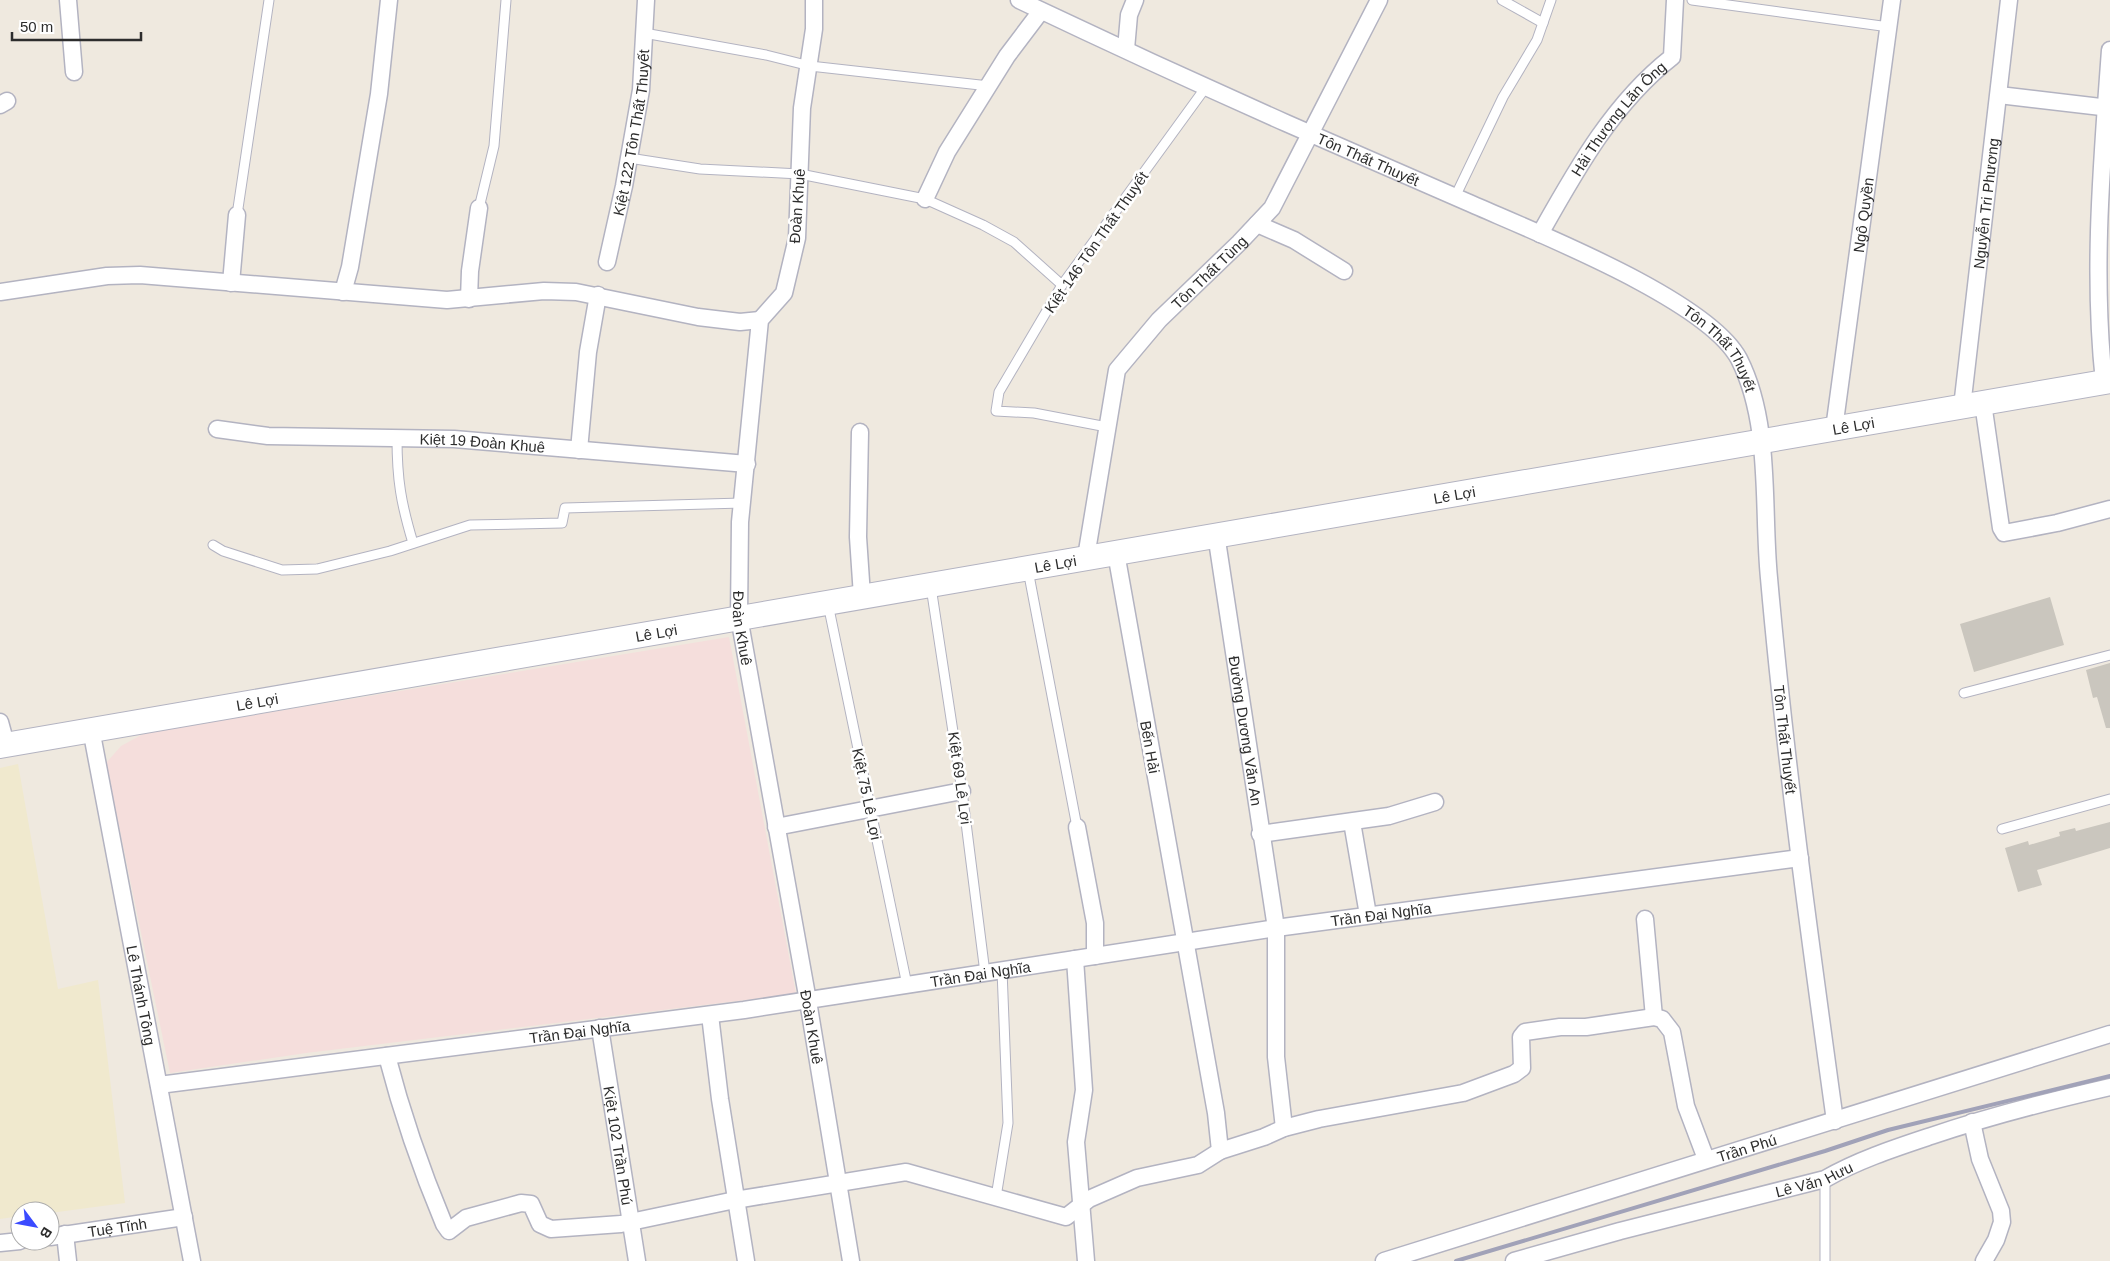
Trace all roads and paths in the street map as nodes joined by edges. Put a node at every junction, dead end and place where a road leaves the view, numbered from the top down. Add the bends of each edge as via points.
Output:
1 (68, 0) edge
2 (269, 0) edge
3 (389, 0) edge
4 (506, 0) edge
5 (646, 0) edge
6 (814, 0) edge
7 (1019, 0) edge
8 (1134, 0) edge
9 (1379, 0) edge
10 (1502, 0) edge
11 (1551, 0) edge
12 (1675, 0) edge
13 (1692, 0) edge
14 (1892, 0) edge
15 (2009, 0) edge
16 (1041, 11) junction
17 (1543, 23) junction
18 (1889, 27) junction
19 (644, 33) junction
20 (1126, 49) junction
21 (2110, 50) edge
22 (810, 66) junction
23 (74, 72) dead end
24 (989, 86) junction
25 (1206, 87) junction
26 (1999, 95) junction
27 (2108, 108) edge
28 (1310, 133) junction
29 (629, 158) junction
30 (800, 174) junction
31 (1455, 197) junction
32 (924, 199) junction
33 (478, 208) joint
34 (237, 215) joint
35 (1257, 224) junction
36 (1540, 234) junction
37 (607, 262) dead end
38 (1344, 271) dead end
39 (231, 282) junction
40 (1062, 285) junction
41 (0, 292) edge
42 (343, 292) junction
43 (598, 295) junction
44 (469, 299) junction
45 (760, 320) junction
46 (2107, 382) edge
47 (1972, 405) junction
48 (1106, 428) junction
49 (217, 429) dead end
50 (1834, 429) junction
51 (860, 432) dead end
52 (397, 438) junction
53 (1763, 441) junction
54 (579, 450) junction
55 (747, 464) junction
56 (742, 503) junction
57 (2110, 508) edge
58 (1216, 534) junction
59 (413, 543) junction
60 (213, 545) dead end
61 (1116, 553) junction
62 (1086, 558) junction
63 (1027, 568) junction
64 (931, 584) junction
65 (862, 596) junction
66 (827, 602) junction
67 (739, 618) junction
68 (2110, 655) edge
69 (1964, 693) dead end
70 (0, 722) edge
71 (91, 729) junction
72 (3, 745) edge
73 (962, 791) junction
74 (2110, 799) edge
75 (1435, 802) dead end
76 (870, 808) junction
77 (1352, 822) junction
78 (776, 827) junction
79 (1077, 827) joint
80 (2002, 829) dead end
81 (1260, 834) junction
82 (1800, 858) junction
83 (1368, 914) junction
84 (1645, 919) dead end
85 (1276, 928) junction
86 (1184, 942) junction
87 (1095, 956) junction
88 (1075, 959) junction
89 (1002, 970) junction
90 (985, 973) junction
91 (906, 985) junction
92 (808, 1001) junction
93 (710, 1015) junction
94 (1654, 1017) junction
95 (600, 1028) junction
96 (2110, 1034) edge
97 (387, 1056) junction
98 (159, 1084) junction
99 (2110, 1086) edge
100 (1835, 1121) junction
101 (1972, 1122) junction
102 (1284, 1128) junction
103 (1220, 1151) junction
104 (1706, 1159) junction
105 (1825, 1179) junction
106 (838, 1182) junction
107 (996, 1197) junction
108 (735, 1200) junction
109 (1080, 1206) junction
110 (184, 1217) junction
111 (631, 1223) junction
112 (60, 1236) edge
113 (60, 1241) edge
114 (68, 1261) edge
115 (192, 1261) edge
116 (637, 1261) edge
117 (746, 1261) edge
118 (852, 1261) edge
119 (1086, 1261) edge
120 (1384, 1261) edge
121 (1514, 1261) edge
122 (1825, 1261) edge
123 (1984, 1261) edge

1 - 23 street
2 - 34 lane
3 - 42 street via 379,94
4 - 33 lane via 494,146
5 - 19 street, Kiệt 122 Tôn Thất Thuyết
6 - 22 street, Đoàn Khuê
7 - 16 street, Tôn Thất Thuyết
8 - 20 street via 1129,15
9 - 28 street, Tôn Thất Tùng
10 - 17 lane
11 - 17 lane
12 - 36 street, Hải Thượng Lãn Ông via 1672,57 1634,91 1608,124
13 - 18 lane
14 - 18 street, Ngô Quyền
15 - 26 street, Nguyễn Tri Phương
16 - 20 street, Tôn Thất Thuyết
16 - 24 street
17 - 31 lane
18 - 50 street, Ngô Quyền
19 - 22 lane
19 - 29 street, Kiệt 122 Tôn Thất Thuyết via 641,90
20 - 25 street, Tôn Thất Thuyết
21 - 27 street
22 - 24 lane
22 - 30 street, Đoàn Khuê via 802,108
24 - 32 street via 947,152
25 - 28 street, Tôn Thất Thuyết
25 - 40 lane, Kiệt 146 Tôn Thất Thuyết
26 - 27 street
26 - 47 street, Nguyễn Tri Phương
27 - 46 street via 2098,210 2098,326
28 - 31 street, Tôn Thất Thuyết
28 - 35 street, Tôn Thất Tùng via 1272,208
29 - 30 lane via 700,169
29 - 37 street, Kiệt 122 Tôn Thất Thuyết
30 - 32 lane
30 - 45 street, Đoàn Khuê via 797,238 784,293
31 - 36 street, Tôn Thất Thuyết
32 - 40 lane via 1014,242
33 - 44 street
34 - 39 street
35 - 38 street via 1294,240
35 - 48 street, Tôn Thất Tùng via 1159,320 1117,370
36 - 53 street, Tôn Thất Thuyết via 1652,288 1722,337 1738,357
39 - 41 street via 166,276 106,276
39 - 42 street
40 - 48 lane, Kiệt 146 Tôn Thất Thuyết via 999,392 996,411 1034,413
42 - 44 street
43 - 44 street via 544,292
43 - 45 street via 698,317 740,322
43 - 54 street via 588,352
45 - 55 street, Đoàn Khuê
46 - 47 street, Lê Lợi
47 - 50 street, Lê Lợi
47 - 57 street, Nguyễn Tri Phương via 2004,533
48 - 62 street, Tôn Thất Tùng
49 - 52 street, Kiệt 19 Đoàn Khuê via 268,436
50 - 53 street, Lê Lợi
51 - 65 street via 858,537
52 - 54 street, Kiệt 19 Đoàn Khuê via 454,439
52 - 59 lane via 398,484
53 - 58 street, Lê Lợi
53 - 82 street, Tôn Thất Thuyết via 1768,575
54 - 55 street, Kiệt 19 Đoàn Khuê
55 - 56 street, Đoàn Khuê
56 - 59 lane via 566,508 562,522 470,525
56 - 67 street, Đoàn Khuê
58 - 61 street, Lê Lợi
58 - 81 street, Đường Dương Văn An
59 - 60 lane via 317,569 282,570
61 - 62 street, Lê Lợi
61 - 86 street, Bến Hải
62 - 63 street, Lê Lợi
63 - 64 street, Lê Lợi
63 - 79 lane
64 - 65 street, Lê Lợi
64 - 73 lane, Kiệt 69 Lê Lợi
65 - 66 street, Lê Lợi
66 - 67 street, Lê Lợi
66 - 76 lane, Kiệt 75 Lê Lợi
67 - 71 street, Lê Lợi
67 - 78 street, Đoàn Khuê
68 - 69 lane
70 - 72 street
71 - 72 street, Lê Lợi
71 - 98 street, Lê Thánh Tông
73 - 76 street
73 - 90 lane, Kiệt 69 Lê Lợi
74 - 80 lane
75 - 77 street via 1390,816
76 - 78 street
76 - 91 lane, Kiệt 75 Lê Lợi
77 - 81 street
77 - 83 street
78 - 92 street, Đoàn Khuê
79 - 87 street via 1095,923
81 - 85 street, Đường Dương Văn An
82 - 83 street, Trần Đại Nghĩa
82 - 100 street, Tôn Thất Thuyết
83 - 85 street, Trần Đại Nghĩa
84 - 94 street
85 - 86 street, Trần Đại Nghĩa
85 - 102 street, Đường Dương Văn An via 1276,1057
86 - 87 street, Trần Đại Nghĩa
86 - 103 street, Bến Hải via 1216,1113
87 - 88 street, Trần Đại Nghĩa
88 - 89 street, Trần Đại Nghĩa
88 - 109 street via 1084,1090 1076,1142
89 - 90 street, Trần Đại Nghĩa
89 - 107 lane via 1008,1123
90 - 91 street, Trần Đại Nghĩa
91 - 92 street, Trần Đại Nghĩa
92 - 93 street, Trần Đại Nghĩa
92 - 106 street, Đoàn Khuê
93 - 95 street, Trần Đại Nghĩa
93 - 108 street
94 - 102 street via 1525,1032 1521,1037 1522,1068 1514,1074 1463,1093 1346,1113
94 - 104 street via 1662,1019 1672,1032 1686,1106
95 - 97 street, Trần Đại Nghĩa
95 - 111 street, Kiệt 102 Trần Phú
96 - 100 street, Trần Phú
97 - 98 street, Trần Đại Nghĩa
97 - 111 street via 404,1121 449,1231 466,1218 522,1203 531,1204 540,1224 551,1229
98 - 110 street, Lê Thánh Tông
99 - 101 street, Lê Văn Hưu
100 - 104 street, Trần Phú
101 - 105 street, Lê Văn Hưu via 1892,1149
101 - 123 street via 1980,1159 2001,1211 2002,1222
102 - 103 street
103 - 109 street via 1198,1165 1137,1178
104 - 120 street, Trần Phú
105 - 121 street, Lê Văn Hưu
105 - 122 lane
106 - 107 street via 906,1172
106 - 108 street
106 - 118 street, Đoàn Khuê
107 - 109 street via 1066,1217
108 - 111 street
108 - 117 street
109 - 119 street
110 - 112 street, Tuệ Tĩnh
110 - 115 street, Lê Thánh Tông
111 - 116 street, Kiệt 102 Trần Phú
113 - 114 street

